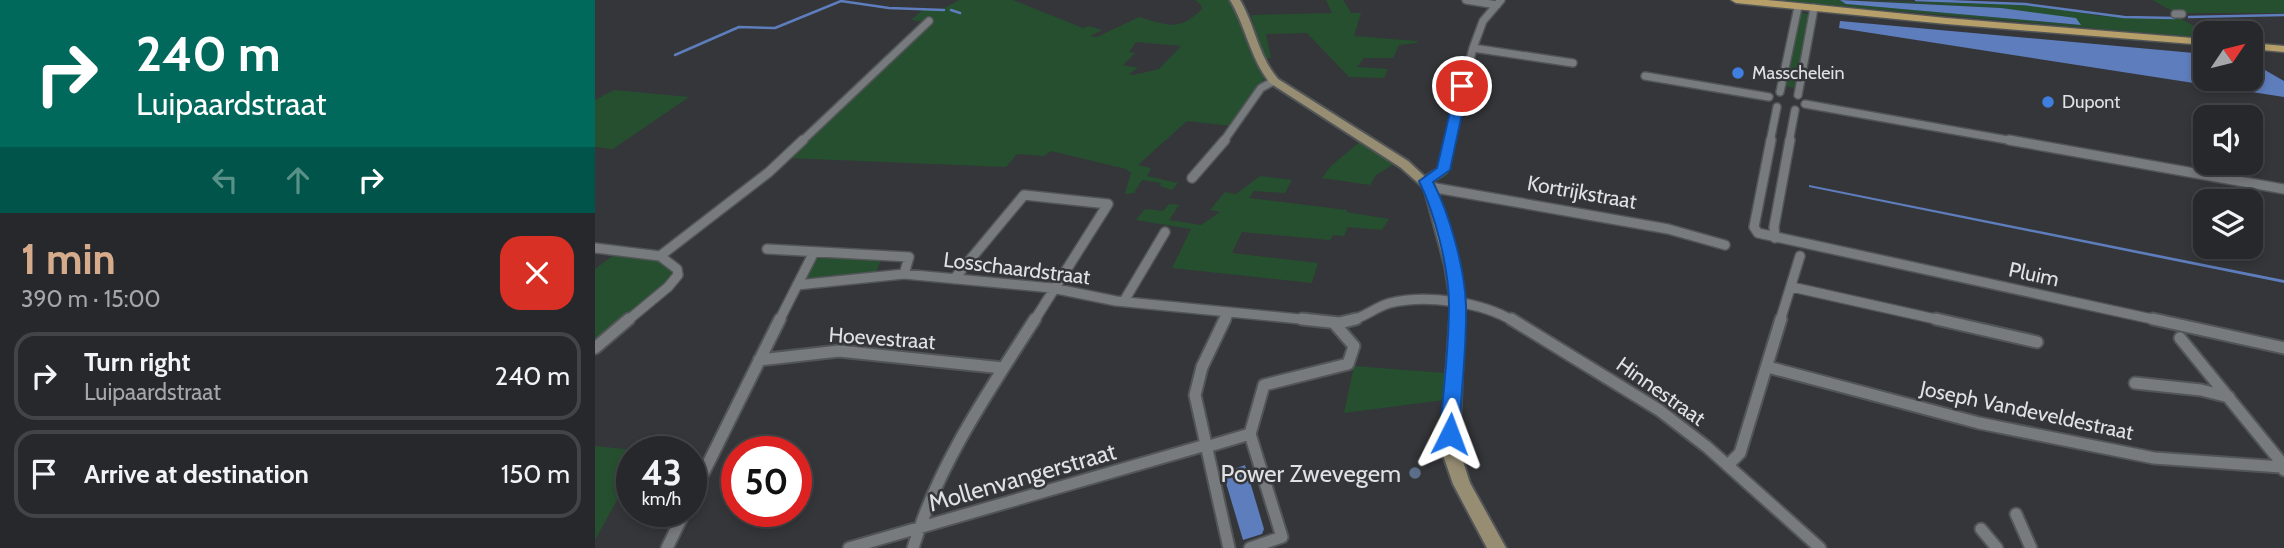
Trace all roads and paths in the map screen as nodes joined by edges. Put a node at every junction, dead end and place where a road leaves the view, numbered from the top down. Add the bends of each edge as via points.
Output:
1 (1235, 0) edge
2 (1466, 0) edge
3 (1736, 0) edge
4 (1499, 3) edge
5 (1798, 7) junction
6 (1814, 8) junction
7 (929, 21) dead end
8 (2193, 41) edge
9 (2263, 47) edge
10 (1473, 48) junction
11 (2284, 49) edge
12 (1573, 63) dead end
13 (1645, 76) dead end
14 (1271, 85) junction
15 (1780, 92) junction
16 (1798, 95) junction
17 (1769, 97) junction
18 (1805, 104) junction
19 (1777, 107) junction
20 (1795, 110) junction
21 (1192, 178) dead end
22 (1428, 184) junction
23 (2284, 189) edge
24 (1165, 232) dead end
25 (1775, 238) junction
26 (1725, 245) dead end
27 (595, 248) edge
28 (767, 249) dead end
29 (814, 252) junction
30 (660, 256) junction
31 (1800, 256) dead end
32 (904, 274) junction
33 (954, 279) junction
34 (797, 285) junction
35 (1792, 287) junction
36 (1055, 289) junction
37 (1124, 301) junction
38 (1458, 304) junction
39 (1228, 314) junction
40 (1335, 323) junction
41 (2180, 338) dead end
42 (2037, 342) dead end
43 (595, 348) edge
44 (2284, 348) edge
45 (759, 360) junction
46 (1768, 366) junction
47 (1003, 368) junction
48 (2135, 383) dead end
49 (2229, 398) junction
50 (1250, 434) junction
51 (1206, 446) junction
52 (1728, 465) junction
53 (707, 466) edge
54 (2283, 469) edge
55 (2016, 514) dead end
56 (677, 527) edge
57 (919, 528) junction
58 (1981, 529) dead end
59 (667, 548) edge
60 (849, 548) edge
61 (913, 548) edge
62 (1229, 548) edge
63 (1250, 548) edge
64 (1497, 548) edge
65 (1820, 548) edge
66 (1997, 548) edge
67 (2031, 548) edge

1 - 14 main road, Kortrijkstraat
2 - 4 street
3 - 5 main road
4 - 10 street via 1483,20
5 - 6 main road
5 - 15 street
6 - 8 main road
6 - 16 street
7 - 30 street via 806,139
9 - 11 main road
10 - 12 street
10 - 22 street via 1443,170
13 - 17 street
14 - 21 street
14 - 22 main road, Kortrijkstraat via 1404,163
15 - 16 street
15 - 17 street
16 - 18 street
17 - 19 street
18 - 20 street
18 - 23 street
19 - 20 street
19 - 25 street via 1754,226 1758,233
20 - 25 street
22 - 26 street, Kortrijkstraat via 1668,229
22 - 38 main road
24 - 37 street
25 - 44 street, Pluim
27 - 30 street
28 - 29 street
29 - 32 street via 909,257
29 - 34 street
30 - 43 street via 677,269 675,280
31 - 35 street
32 - 33 street, Losschaardstraat
32 - 34 street, Losschaardstraat
33 - 36 street, Losschaardstraat
33 - 36 street via 1024,195 1108,204
34 - 45 street
35 - 42 street
35 - 46 street
36 - 37 street, Losschaardstraat
36 - 47 street
37 - 39 street, Losschaardstraat
38 - 40 street, Losschaardstraat via 1398,301 1355,320
38 - 52 street, Hinnestraat via 1482,306 1534,331 1659,410
38 - 64 main road via 1450,449 1462,484
39 - 40 street, Losschaardstraat
39 - 51 street via 1202,367 1195,395
40 - 50 street via 1354,346 1348,364 1264,386
41 - 49 street
45 - 47 street, Hoevestraat via 839,351
45 - 53 street
46 - 52 street via 1740,453
46 - 54 street, Joseph Vandeveldestraat via 1979,423 2113,450
47 - 57 street via 963,432
48 - 49 street
49 - 54 street
50 - 51 street, Mollenvangerstraat
50 - 63 street via 1282,537
51 - 57 street, Mollenvangerstraat
51 - 62 street
52 - 65 street, Hinnestraat
55 - 67 street
56 - 59 street
57 - 60 street, Mollenvangerstraat
57 - 61 street
58 - 66 street

